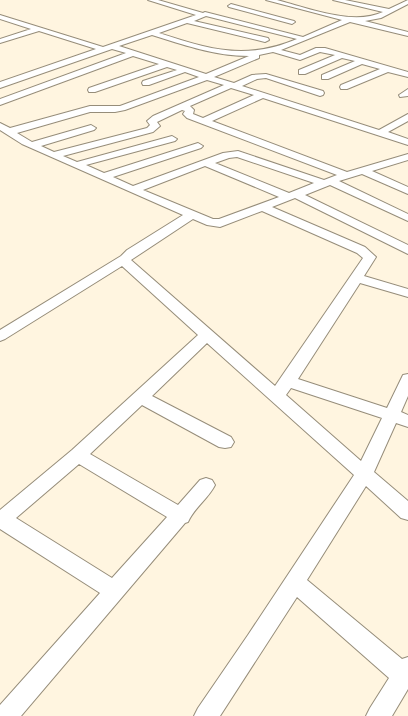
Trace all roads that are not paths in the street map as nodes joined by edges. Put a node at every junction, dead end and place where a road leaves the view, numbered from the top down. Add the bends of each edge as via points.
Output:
1 (151, 0) edge
2 (269, 0) edge
3 (336, 0) edge
4 (244, 2) dead end
5 (401, 3) edge
6 (320, 5) dead end
7 (224, 8) junction
8 (307, 9) junction
9 (388, 11) junction
10 (204, 15) junction
11 (1, 18) edge
12 (349, 20) junction
13 (186, 21) junction
14 (292, 22) dead end
15 (20, 23) junction
16 (168, 26) junction
17 (7, 28) dead end
18 (39, 29) junction
19 (182, 30) dead end
20 (150, 32) junction
21 (408, 34) edge
22 (304, 39) junction
23 (264, 40) dead end
24 (0, 41) edge
25 (111, 46) junction
26 (102, 49) junction
27 (273, 50) junction
28 (132, 53) junction
29 (264, 53) junction
30 (342, 55) junction
31 (362, 61) junction
32 (167, 64) junction
33 (388, 69) junction
34 (184, 70) junction
35 (302, 72) dead end
36 (408, 75) edge
37 (206, 77) junction
38 (325, 77) dead end
39 (146, 83) dead end
40 (0, 85) edge
41 (232, 85) junction
42 (344, 88) dead end
43 (92, 90) dead end
44 (320, 93) dead end
45 (262, 95) junction
46 (0, 102) edge
47 (182, 106) junction
48 (408, 118) edge
49 (204, 121) junction
50 (91, 128) dead end
51 (4, 129) edge
52 (380, 133) junction
53 (172, 139) dead end
54 (408, 142) edge
55 (32, 145) junction
56 (198, 146) dead end
57 (53, 155) junction
58 (408, 157) edge
59 (397, 161) junction
60 (206, 163) junction
61 (76, 165) junction
62 (408, 166) edge
63 (363, 171) junction
64 (346, 175) junction
65 (103, 177) junction
66 (327, 182) junction
67 (134, 189) junction
68 (408, 191) edge
69 (292, 196) junction
70 (262, 207) junction
71 (192, 216) junction
72 (408, 218) edge
73 (408, 250) edge
74 (125, 259) junction
75 (356, 278) junction
76 (408, 293) edge
77 (207, 335) junction
78 (0, 336) edge
79 (408, 379) edge
80 (288, 381) junction
81 (277, 395) junction
82 (141, 397) junction
83 (399, 418) edge
84 (225, 442) dead end
85 (78, 455) junction
86 (364, 474) junction
87 (206, 485) dead end
88 (408, 512) edge
89 (181, 516) junction
90 (1, 520) edge
91 (294, 582) junction
92 (115, 591) junction
93 (405, 671) edge
94 (6, 716) edge
95 (206, 716) edge
96 (378, 716) edge

1 - 10 street
2 - 8 street
3 - 9 street
4 - 7 street
5 - 9 street
6 - 8 street
7 - 10 street
7 - 14 street
8 - 12 street
9 - 12 street via 370,19
10 - 13 street
10 - 22 street
11 - 15 street
12 - 21 street
12 - 22 street
13 - 16 street
13 - 23 street
15 - 17 street
15 - 18 street
16 - 19 street
16 - 20 street
18 - 24 street
18 - 26 street
20 - 25 street
20 - 29 street via 214,50 242,54
22 - 27 street
25 - 26 street
25 - 28 street
26 - 40 street
27 - 29 street
27 - 30 street via 298,58 321,50
28 - 32 street
28 - 46 street
29 - 37 street
30 - 31 street
30 - 35 street
31 - 33 street
31 - 38 street
32 - 34 street
32 - 43 street
33 - 36 street
33 - 42 street
34 - 37 street
34 - 39 street
37 - 41 street
37 - 51 street via 118,109 90,109
41 - 44 street via 263,76
41 - 45 street
41 - 47 street
45 - 49 street
45 - 52 street
47 - 49 street via 190,110 189,115
47 - 57 street via 154,119 152,121 155,126 150,130
48 - 52 street
49 - 64 street
50 - 55 street
51 - 55 street
52 - 54 street
53 - 61 street
55 - 57 street
56 - 65 street
57 - 61 street
58 - 59 street
59 - 62 street
59 - 63 street
60 - 66 street via 227,155 238,154
60 - 67 street
60 - 69 street
61 - 65 street
63 - 64 street
63 - 68 street
64 - 66 street
65 - 67 street
66 - 69 street
66 - 72 street
67 - 71 street
69 - 70 street
69 - 73 street
70 - 71 street via 216,224
70 - 75 street via 368,254 370,259
71 - 74 street via 130,253
74 - 77 street via 126,263
74 - 78 street
75 - 76 street
75 - 80 street
77 - 81 street
77 - 82 street
79 - 83 street
80 - 81 street
80 - 83 street
81 - 86 street
82 - 84 street
82 - 85 street
83 - 86 street
85 - 89 street
85 - 90 street
86 - 88 street
86 - 91 street
87 - 89 street
89 - 92 street
90 - 92 street
91 - 93 street
91 - 95 street
92 - 94 street
93 - 96 street

